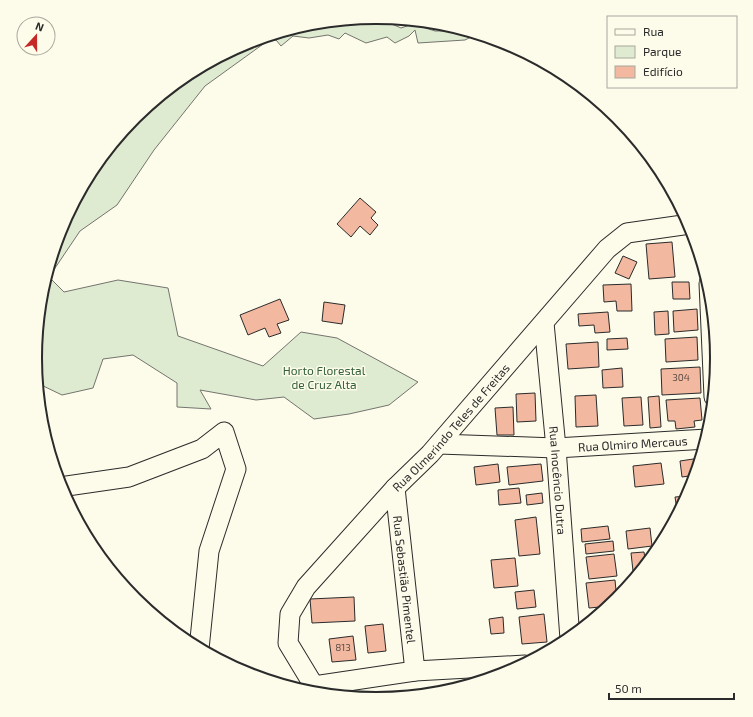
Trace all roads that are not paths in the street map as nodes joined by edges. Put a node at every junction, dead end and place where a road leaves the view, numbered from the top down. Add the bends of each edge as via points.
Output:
1 (684, 225) edge
2 (544, 323) junction
3 (701, 439) edge
4 (438, 444) junction
5 (556, 448) junction
6 (67, 486) edge
7 (395, 488) junction
8 (569, 632) edge
9 (200, 642) edge
10 (510, 666) edge
11 (414, 671) junction
12 (317, 688) edge
13 (324, 689) edge

1 - 2 street, Rua Olmerindo Teles de Freitas via 627,233 607,249
2 - 4 street, Rua Olmerindo Teles de Freitas
2 - 5 street, Rua Inocêncio Dutra
3 - 5 street, Rua Olmiro Mercaus
4 - 5 street, Rua Olmiro Mercaus
4 - 7 street, Rua Olmerindo Teles de Freitas
5 - 8 street, Rua Inocêncio Dutra
6 - 9 street via 129,477 202,448 224,432 236,469 209,551
7 - 11 street, Rua Sebastião Pimentel
7 - 12 street, Rua Olmerindo Teles de Freitas via 306,587 290,614 288,643
10 - 11 street
11 - 13 street

